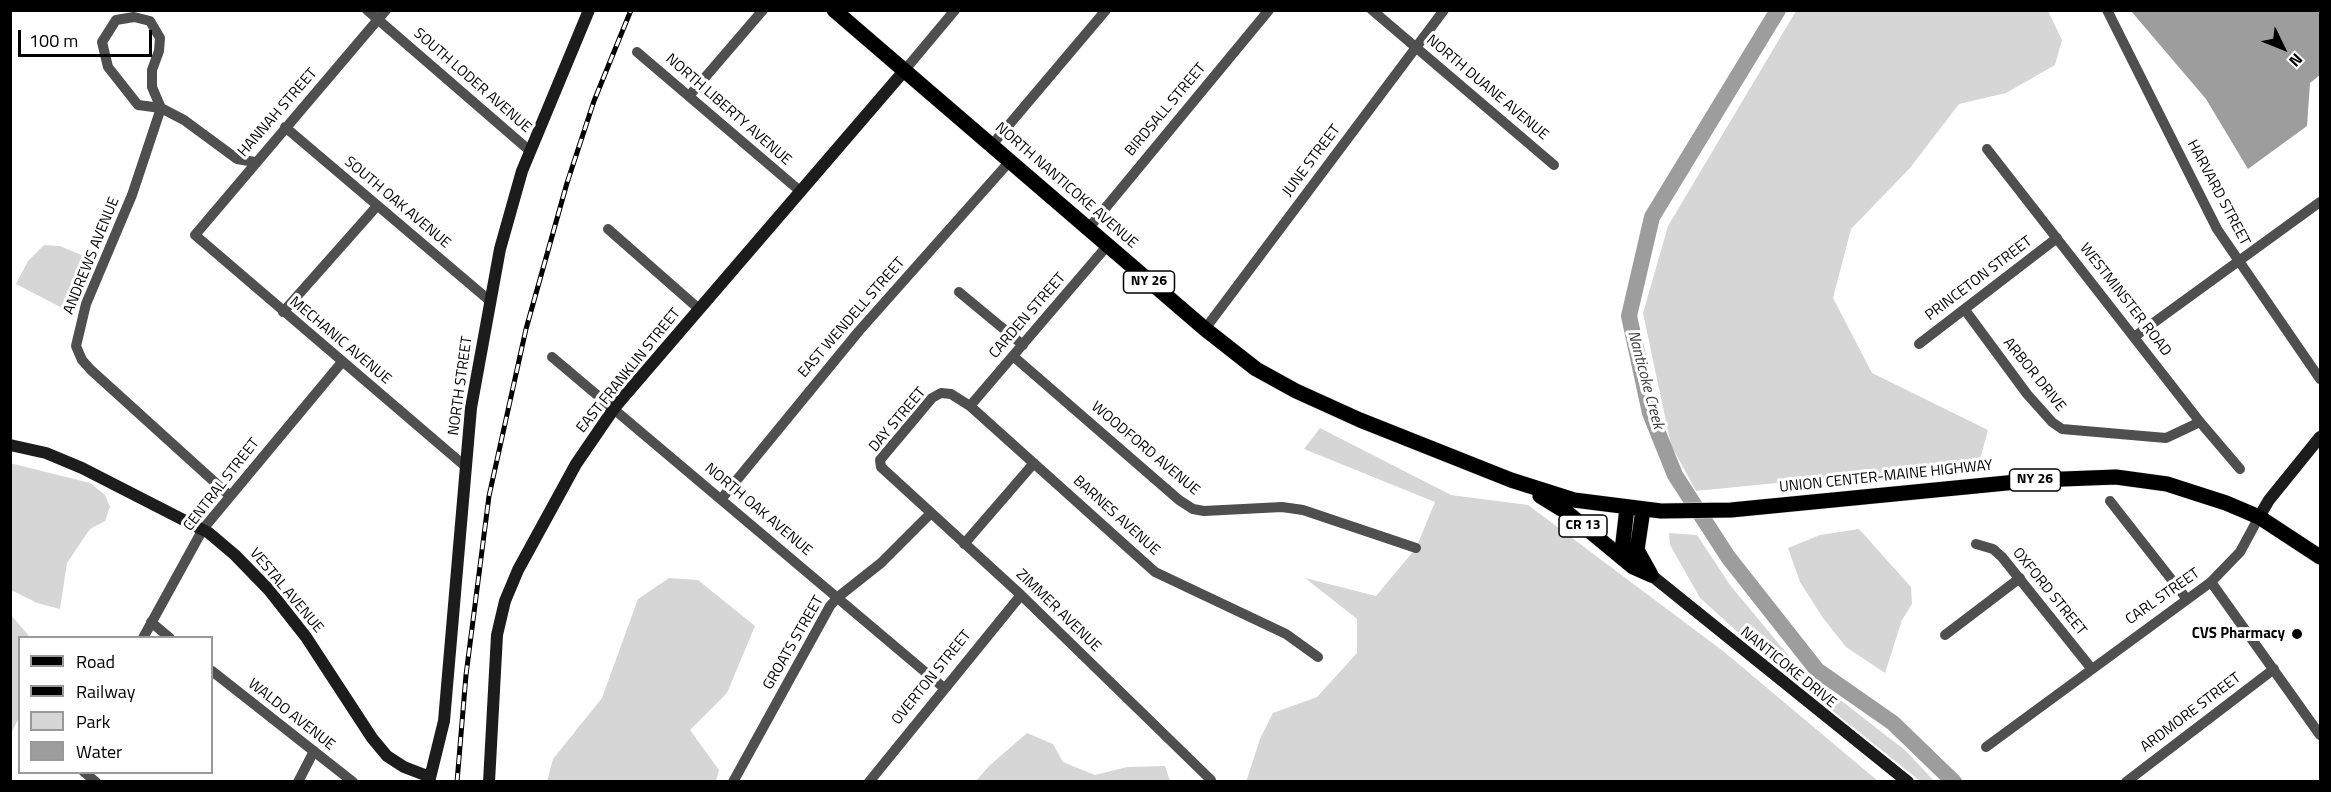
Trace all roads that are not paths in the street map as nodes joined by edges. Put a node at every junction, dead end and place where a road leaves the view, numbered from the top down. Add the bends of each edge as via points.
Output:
1 (367, 10) edge
2 (386, 10) edge
3 (589, 10) edge
4 (764, 10) edge
5 (834, 10) edge
6 (955, 10) edge
7 (1106, 10) edge
8 (1269, 10) edge
9 (1372, 10) edge
10 (1444, 10) edge
11 (2107, 10) edge
12 (378, 20) junction
13 (1416, 48) junction
14 (637, 52) dead end
15 (904, 71) junction
16 (689, 96) junction
17 (161, 108) junction
18 (285, 127) junction
19 (991, 146) junction
20 (1987, 149) dead end
21 (530, 151) junction
22 (1010, 161) junction
23 (255, 162) junction
24 (1554, 165) dead end
25 (800, 191) junction
26 (2320, 202) edge
27 (377, 206) junction
28 (608, 229) dead end
29 (1088, 229) junction
30 (195, 235) joint
31 (2057, 238) junction
32 (1107, 246) junction
33 (2237, 261) junction
34 (959, 292) dead end
35 (490, 301) junction
36 (699, 309) junction
37 (1965, 310) junction
38 (283, 312) junction
39 (1204, 329) junction
40 (2134, 337) junction
41 (1918, 344) dead end
42 (1023, 345) junction
43 (1013, 356) junction
44 (552, 357) dead end
45 (342, 362) junction
46 (2320, 379) edge
47 (941, 393) joint
48 (970, 406) junction
49 (615, 407) junction
50 (2200, 422) junction
51 (2320, 437) edge
52 (10, 444) edge
53 (1034, 463) junction
54 (466, 467) junction
55 (881, 467) joint
56 (2240, 469) dead end
57 (1511, 480) junction
58 (230, 496) junction
59 (722, 498) junction
60 (2110, 501) dead end
61 (1627, 508) junction
62 (1643, 510) junction
63 (931, 513) junction
64 (2259, 517) junction
65 (203, 529) junction
66 (964, 544) junction
67 (1976, 544) dead end
68 (1416, 548) dead end
69 (2320, 557) edge
70 (1633, 567) junction
71 (1651, 575) junction
72 (2020, 578) junction
73 (2211, 582) junction
74 (1020, 596) junction
75 (838, 597) junction
76 (2186, 598) junction
77 (151, 622) junction
78 (1945, 635) dead end
79 (144, 636) edge
80 (168, 636) edge
81 (1318, 657) dead end
82 (2091, 668) junction
83 (2274, 669) junction
84 (213, 672) edge
85 (943, 687) junction
86 (2320, 735) edge
87 (1986, 747) dead end
88 (314, 751) junction
89 (429, 779) edge
90 (1211, 780) dead end
91 (298, 782) edge
92 (353, 782) edge
93 (489, 782) edge
94 (733, 782) edge
95 (869, 782) edge
96 (1908, 782) edge
97 (2126, 782) edge

1 - 12 street, SOUTH LODER AVENUE
2 - 12 street, HANNAH STREET
3 - 21 street, NORTH STREET
4 - 16 street
5 - 15 main road, NORTH NANTICOKE AVENUE / NY 26
6 - 15 street
7 - 19 street
8 - 29 street, BIRDSALL STREET
9 - 13 street, NORTH DUANE AVENUE
10 - 13 street, JUNE STREET
11 - 33 street, HARVARD STREET via 2217,229
12 - 18 street, HANNAH STREET
12 - 21 street, SOUTH LODER AVENUE
13 - 24 street, NORTH DUANE AVENUE
13 - 39 street, JUNE STREET
14 - 16 street, NORTH LIBERTY AVENUE
15 - 19 main road, NORTH NANTICOKE AVENUE / NY 26
15 - 25 street, EAST FRANKLIN STREET
16 - 25 street, NORTH LIBERTY AVENUE
17 - 17 street via 152,87 160,38 150,21 134,17 116,20 102,42 108,67 138,105
17 - 23 street via 237,159
17 - 58 street, ANDREWS AVENUE via 132,195 86,304 76,346 91,370
18 - 23 street, HANNAH STREET
18 - 27 street, SOUTH OAK AVENUE
19 - 22 main road, NORTH NANTICOKE AVENUE / NY 26
20 - 31 street, WESTMINSTER ROAD
21 - 35 street, NORTH STREET via 509,212
22 - 29 main road, NORTH NANTICOKE AVENUE / NY 26
22 - 59 street, EAST WENDELL STREET via 852,339
23 - 30 street, HANNAH STREET
25 - 36 street, EAST FRANKLIN STREET
26 - 33 street
27 - 35 street, SOUTH OAK AVENUE
27 - 38 street
28 - 36 street
29 - 32 main road, NORTH NANTICOKE AVENUE / NY 26
30 - 38 street, MECHANIC AVENUE
31 - 37 street, PRINCETON STREET
31 - 40 street, WESTMINSTER ROAD
32 - 39 main road, NORTH NANTICOKE AVENUE / NY 26
32 - 42 street, CARDEN STREET
33 - 40 street
33 - 46 street, HARVARD STREET
34 - 42 street
35 - 54 street, NORTH STREET via 471,408
36 - 49 street, EAST FRANKLIN STREET
37 - 41 street, PRINCETON STREET
37 - 50 street, ARBOR DRIVE via 2027,394 2062,429 2166,438
38 - 45 street, MECHANIC AVENUE
39 - 57 main road, NORTH NANTICOKE AVENUE / NY 26 via 1256,369 1296,391
40 - 50 street, WESTMINSTER ROAD
42 - 43 street, CARDEN STREET
43 - 48 street, CARDEN STREET
43 - 68 street, WOODFORD AVENUE via 1193,509 1303,510
44 - 49 street, NORTH OAK AVENUE
45 - 54 street, MECHANIC AVENUE
45 - 58 street, CENTRAL STREET
47 - 48 street, BARNES AVENUE via 958,397
47 - 55 street, DAY STREET via 880,460
48 - 53 street, BARNES AVENUE
49 - 59 street, NORTH OAK AVENUE
49 - 93 street, EAST FRANKLIN STREET via 576,464 505,601 497,635
50 - 56 street, WESTMINSTER ROAD
51 - 64 street, CARL STREET
52 - 65 street, VESTAL AVENUE via 82,468
53 - 66 street
53 - 81 street, BARNES AVENUE via 1155,572 1286,634
54 - 89 street, NORTH STREET via 444,721
55 - 63 street, ZIMMER AVENUE
57 - 61 main road, UNION CENTER-MAINE HIGHWAY / NY 26 via 1574,500
57 - 70 main road, CR 13 via 1561,508
58 - 65 street, CENTRAL STREET
59 - 75 street, NORTH OAK AVENUE
60 - 76 street
61 - 62 main road, UNION CENTER-MAINE HIGHWAY / NY 26
61 - 70 main road, CR 13 via 1624,551
62 - 64 main road, UNION CENTER-MAINE HIGHWAY / NY 26 via 1731,510 2093,476 2167,484 2205,494
62 - 71 main road, CR 13 via 1637,550
63 - 66 street, ZIMMER AVENUE
63 - 75 street, GROATS STREET via 881,563
64 - 69 main road, UNION CENTER-MAINE HIGHWAY / NY 26
64 - 73 street, CARL STREET via 2240,552
65 - 77 street, CENTRAL STREET
65 - 89 street, VESTAL AVENUE via 236,555 269,590 387,756
66 - 74 street, ZIMMER AVENUE
67 - 72 street, OXFORD STREET via 1993,549
70 - 71 main road, CR 13
71 - 96 street, NANTICOKE DRIVE / CR 13
72 - 78 street
72 - 82 street, OXFORD STREET
73 - 76 street, CARL STREET
73 - 83 street
74 - 85 street, OVERTON STREET
74 - 90 street, ZIMMER AVENUE
75 - 85 street, NORTH OAK AVENUE
75 - 94 street, GROATS STREET
76 - 82 street, CARL STREET
77 - 79 street, CENTRAL STREET
77 - 80 street
82 - 87 street, CARL STREET
83 - 86 street
83 - 97 street, ARDMORE STREET
84 - 88 street, WALDO AVENUE
85 - 95 street, OVERTON STREET
88 - 91 street
88 - 92 street, WALDO AVENUE

